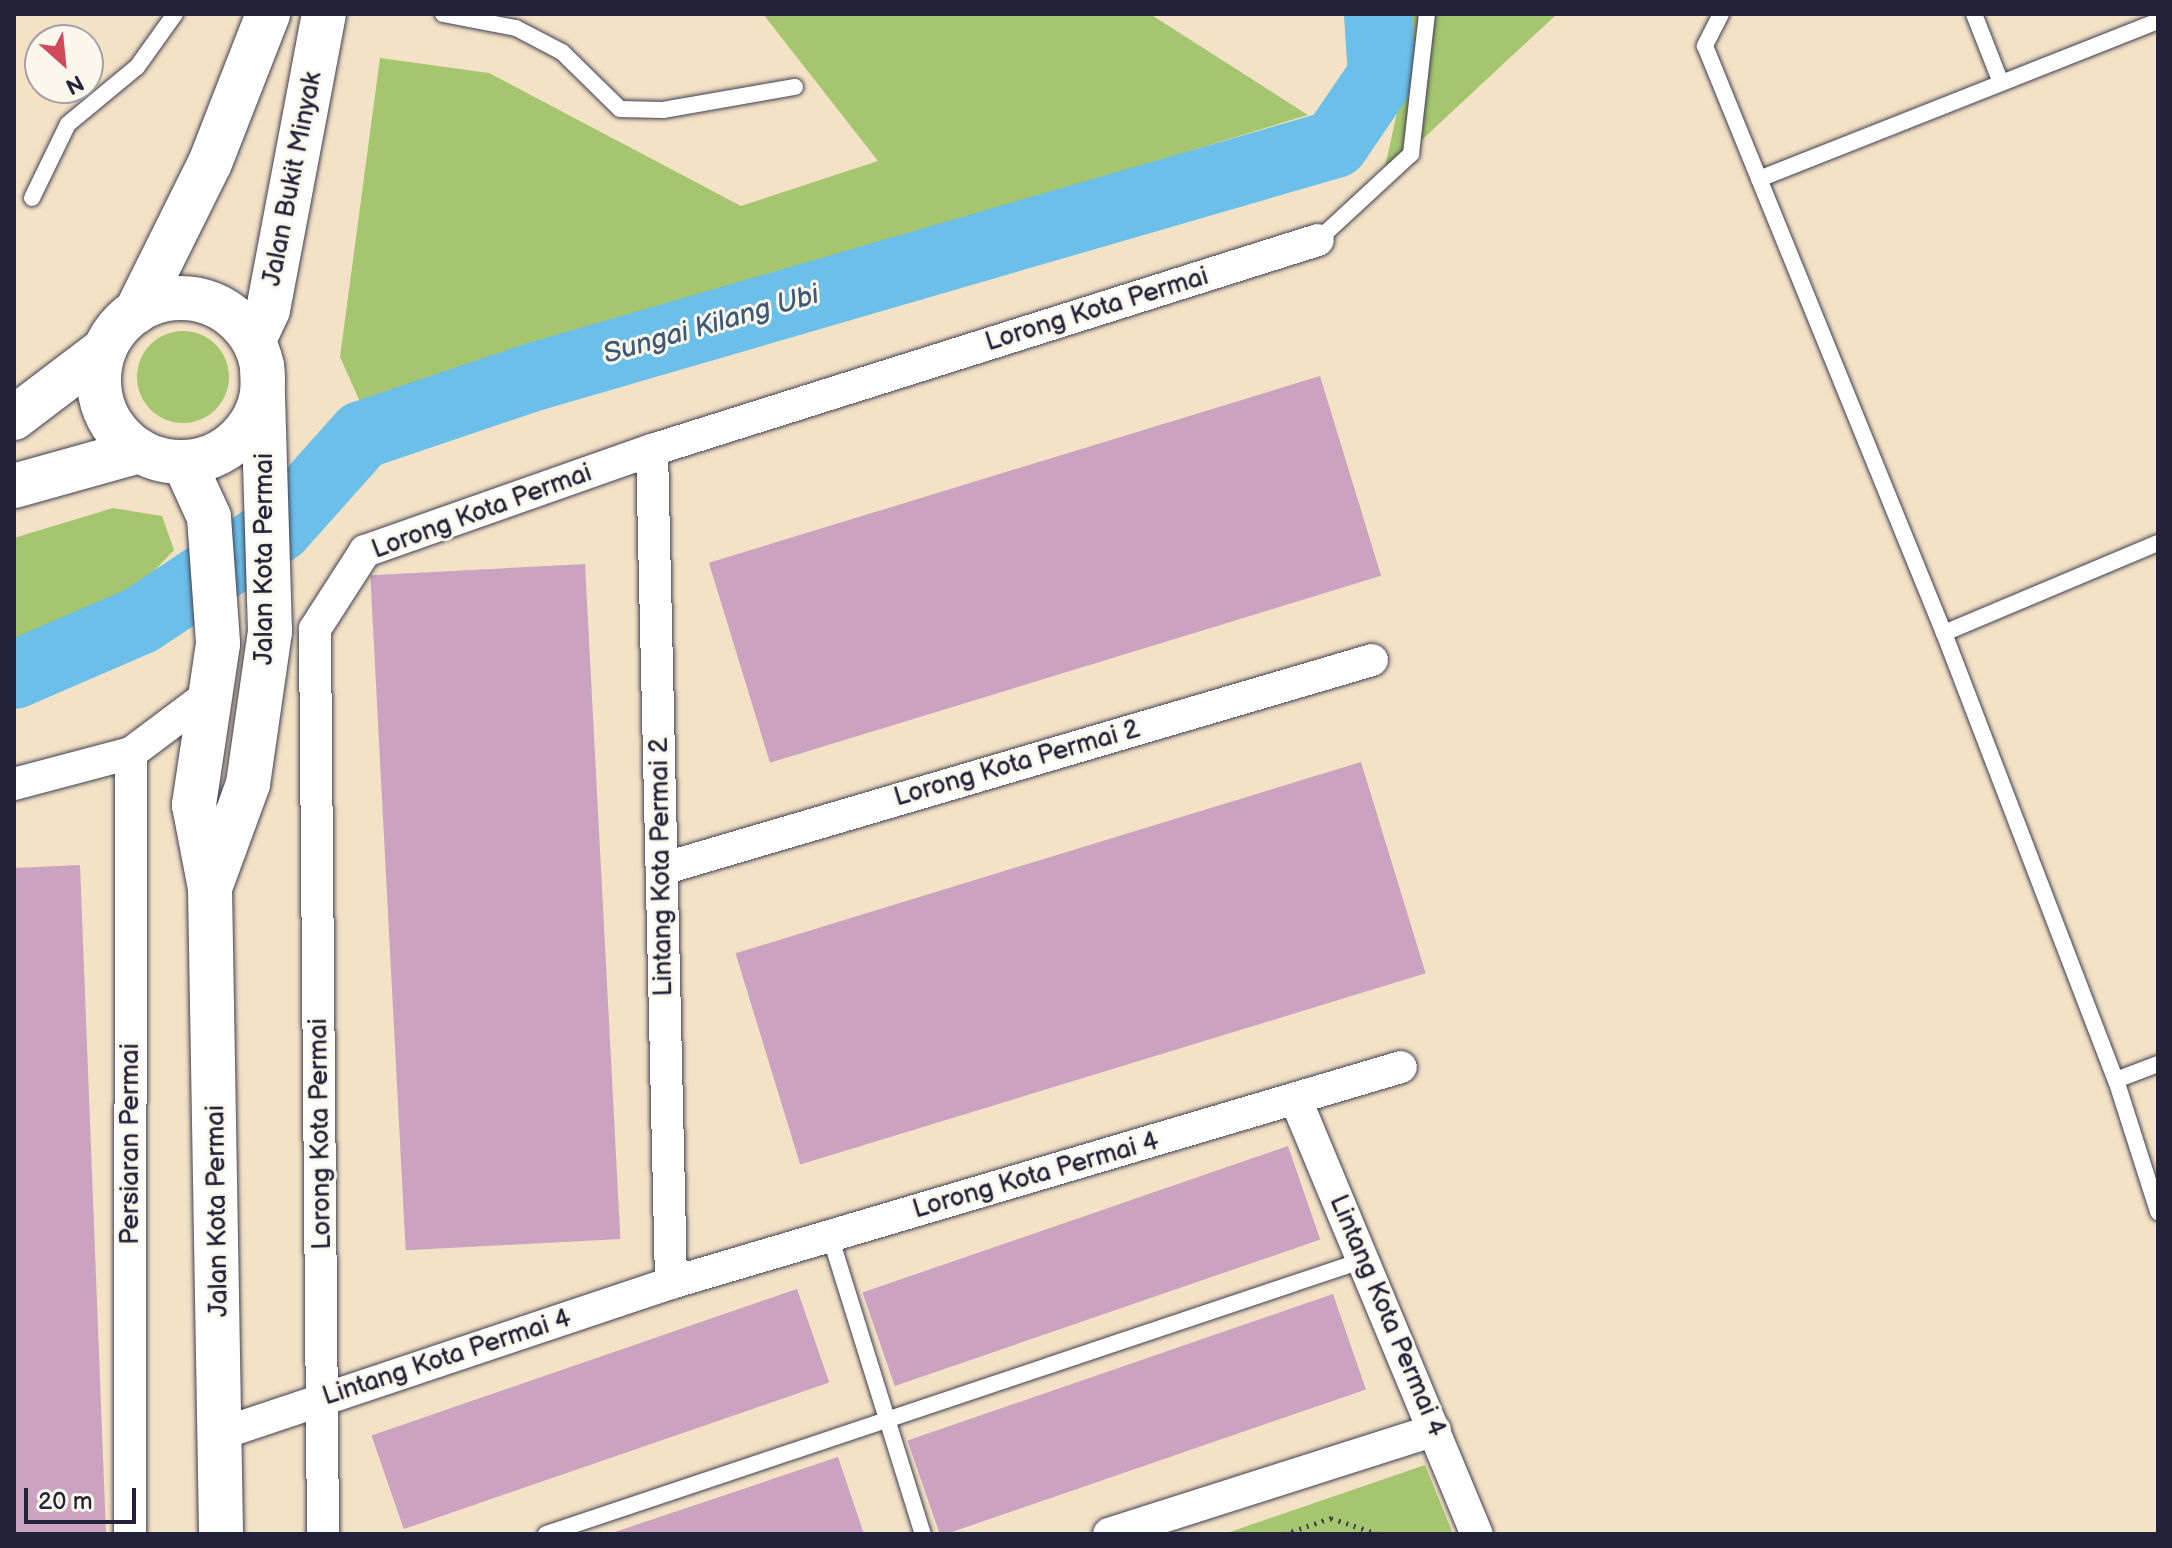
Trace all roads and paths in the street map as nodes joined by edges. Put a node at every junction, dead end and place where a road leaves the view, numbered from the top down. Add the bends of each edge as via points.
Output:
1 (175, 14) edge
2 (268, 14) edge
3 (324, 14) edge
4 (443, 14) edge
5 (1427, 14) edge
6 (1721, 14) edge
7 (1974, 14) edge
8 (2158, 21) edge
9 (2001, 83) junction
10 (795, 87) dead end
11 (1759, 179) junction
12 (32, 198) dead end
13 (1318, 240) joint
14 (136, 312) junction
15 (105, 349) junction
16 (258, 353) junction
17 (14, 418) edge
18 (652, 450) junction
19 (139, 451) junction
20 (184, 462) junction
21 (14, 486) edge
22 (2158, 543) edge
23 (1944, 633) junction
24 (1372, 660) dead end
25 (215, 690) junction
26 (131, 753) junction
27 (14, 784) edge
28 (662, 869) junction
29 (210, 888) junction
30 (2158, 1064) edge
31 (1401, 1067) dead end
32 (2116, 1080) junction
33 (1296, 1100) junction
34 (2158, 1212) edge
35 (830, 1236) junction
36 (1364, 1260) junction
37 (671, 1283) junction
38 (324, 1399) junction
39 (884, 1421) junction
40 (1435, 1430) junction
41 (223, 1433) junction
42 (130, 1534) edge
43 (221, 1534) edge
44 (323, 1534) edge
45 (546, 1534) edge
46 (923, 1534) edge
47 (1109, 1534) edge
48 (1284, 1534) edge
49 (1378, 1534) edge
50 (1477, 1534) edge

1 - 12 lane via 137,67 68,124
2 - 14 main road via 210,163
3 - 16 main road, Jalan Bukit Minyak
4 - 10 lane via 516,28 562,52 620,109 663,110
5 - 13 lane via 1411,154
6 - 11 lane via 1705,46
7 - 9 lane
8 - 9 lane
9 - 11 lane
11 - 23 lane
13 - 18 street, Lorong Kota Permai
14 - 15 main road
14 - 16 main road via 160,301 203,301 238,320
15 - 17 main road
15 - 19 main road via 99,385 104,411
16 - 20 main road via 245,432 222,451
16 - 29 main road, Jalan Kota Permai via 270,632 248,784
18 - 28 street, Lintang Kota Permai 2
18 - 38 street, Lorong Kota Permai via 365,551 315,629
19 - 20 main road
19 - 21 main road
20 - 25 main road, Jalan Kota Permai via 209,517 218,644
22 - 23 lane
23 - 32 lane
24 - 28 street, Lorong Kota Permai 2
25 - 26 street
25 - 29 main road, Jalan Kota Permai via 194,805
26 - 27 street
26 - 42 street, Persiaran Permai
28 - 37 street, Lintang Kota Permai 2
29 - 41 main road, Jalan Kota Permai
30 - 32 lane
31 - 33 street, Lorong Kota Permai 4
32 - 34 lane
33 - 35 street, Lorong Kota Permai 4
33 - 36 street, Lintang Kota Permai 4
35 - 37 street, Lorong Kota Permai 4
35 - 39 lane
36 - 39 lane
36 - 40 street, Lintang Kota Permai 4
37 - 38 street, Lintang Kota Permai 4
38 - 41 street, Lintang Kota Permai 4
38 - 44 street, Lorong Kota Permai
39 - 45 lane
39 - 46 lane
40 - 47 street
40 - 50 street, Lintang Kota Permai 4
41 - 43 main road, Jalan Kota Permai
48 - 49 path via 1331,1518

